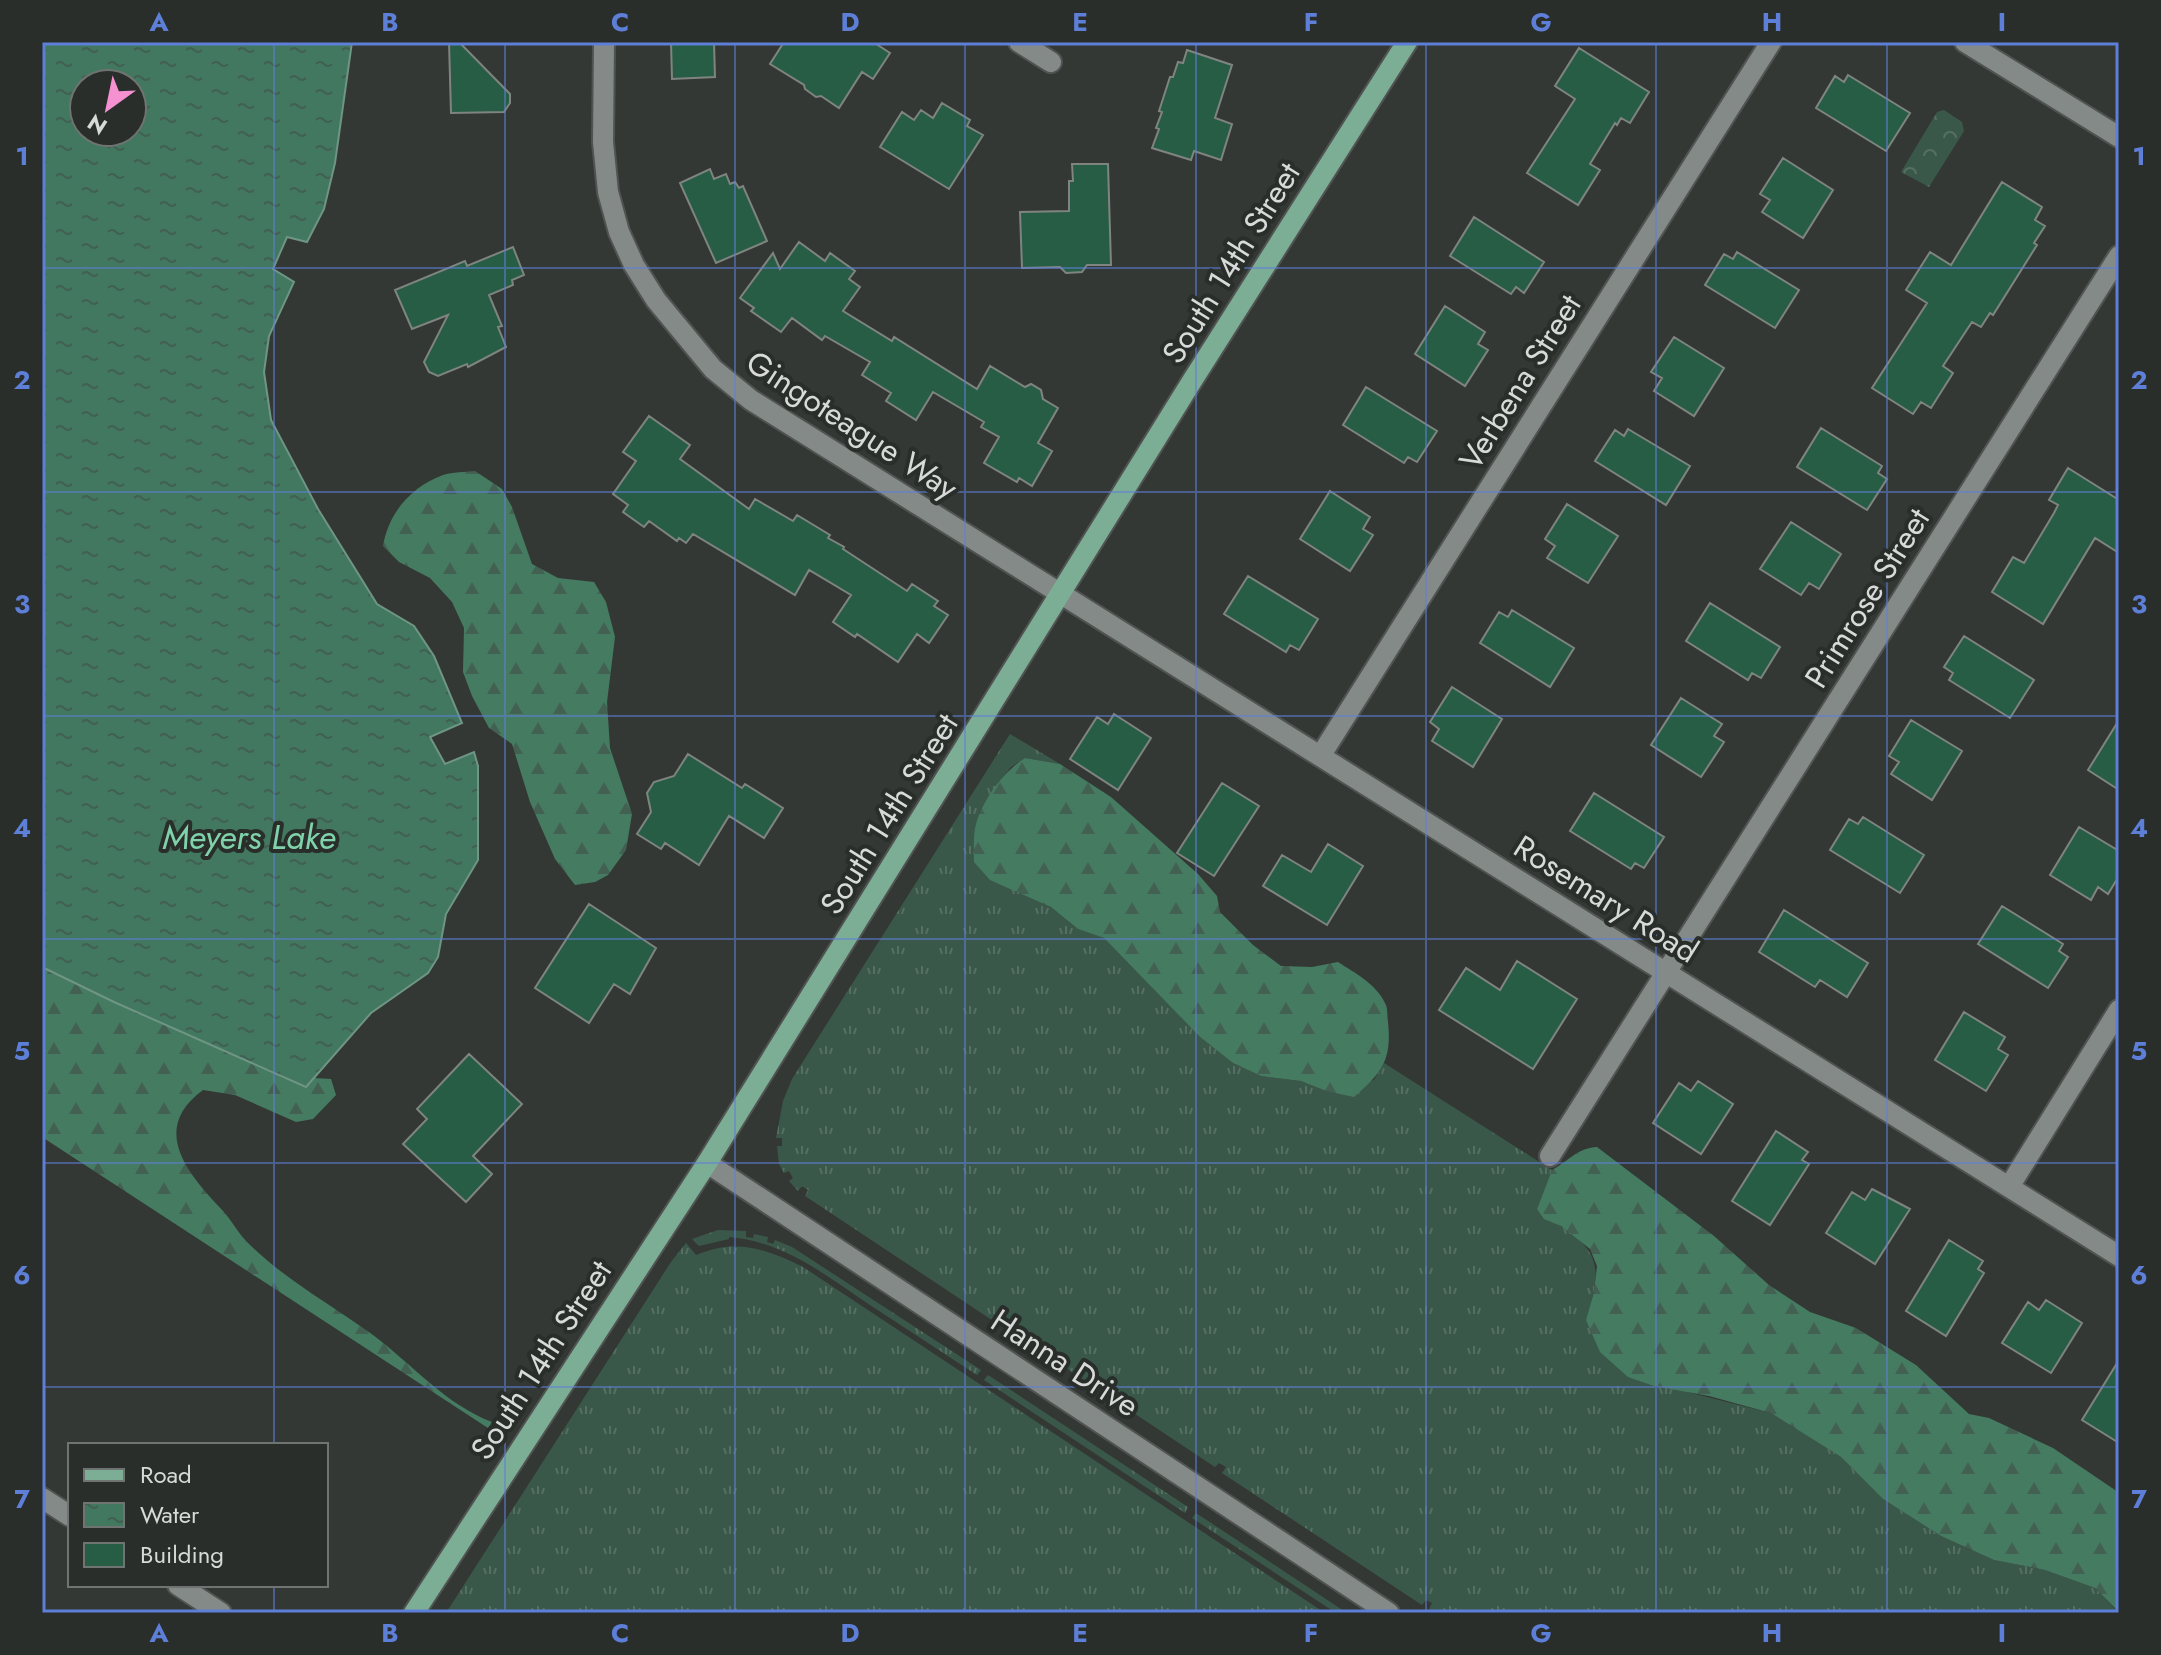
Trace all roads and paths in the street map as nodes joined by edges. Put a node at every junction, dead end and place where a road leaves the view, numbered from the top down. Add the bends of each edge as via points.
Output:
1 (604, 42) edge
2 (1019, 42) edge
3 (1407, 42) edge
4 (1771, 42) edge
5 (1965, 42) edge
6 (1051, 62) dead end
7 (2119, 137) edge
8 (2119, 256) edge
9 (1061, 593) junction
10 (1321, 755) junction
11 (1666, 971) junction
12 (2119, 1010) edge
13 (1550, 1156) dead end
14 (707, 1163) junction
15 (2009, 1187) junction
16 (2119, 1256) edge
17 (42, 1498) edge
18 (68, 1515) edge
19 (181, 1587) edge
20 (221, 1613) edge
21 (414, 1613) edge
22 (1389, 1613) edge

1 - 9 street, Gingoteague Way via 603,142 619,232 634,265 683,334 713,369 751,400
2 - 6 street
3 - 9 main road, South 14th Street
4 - 10 street, Verbena Street
5 - 7 street
8 - 11 street, Primrose Street
9 - 10 street, Rosemary Road
9 - 14 main road, South 14th Street
10 - 11 street, Rosemary Road
11 - 13 street, Primrose Street
11 - 15 street, Rosemary Road
12 - 15 street
14 - 21 main road, South 14th Street
14 - 22 street, Hanna Drive
15 - 16 street, Rosemary Road
17 - 18 street
19 - 20 street

